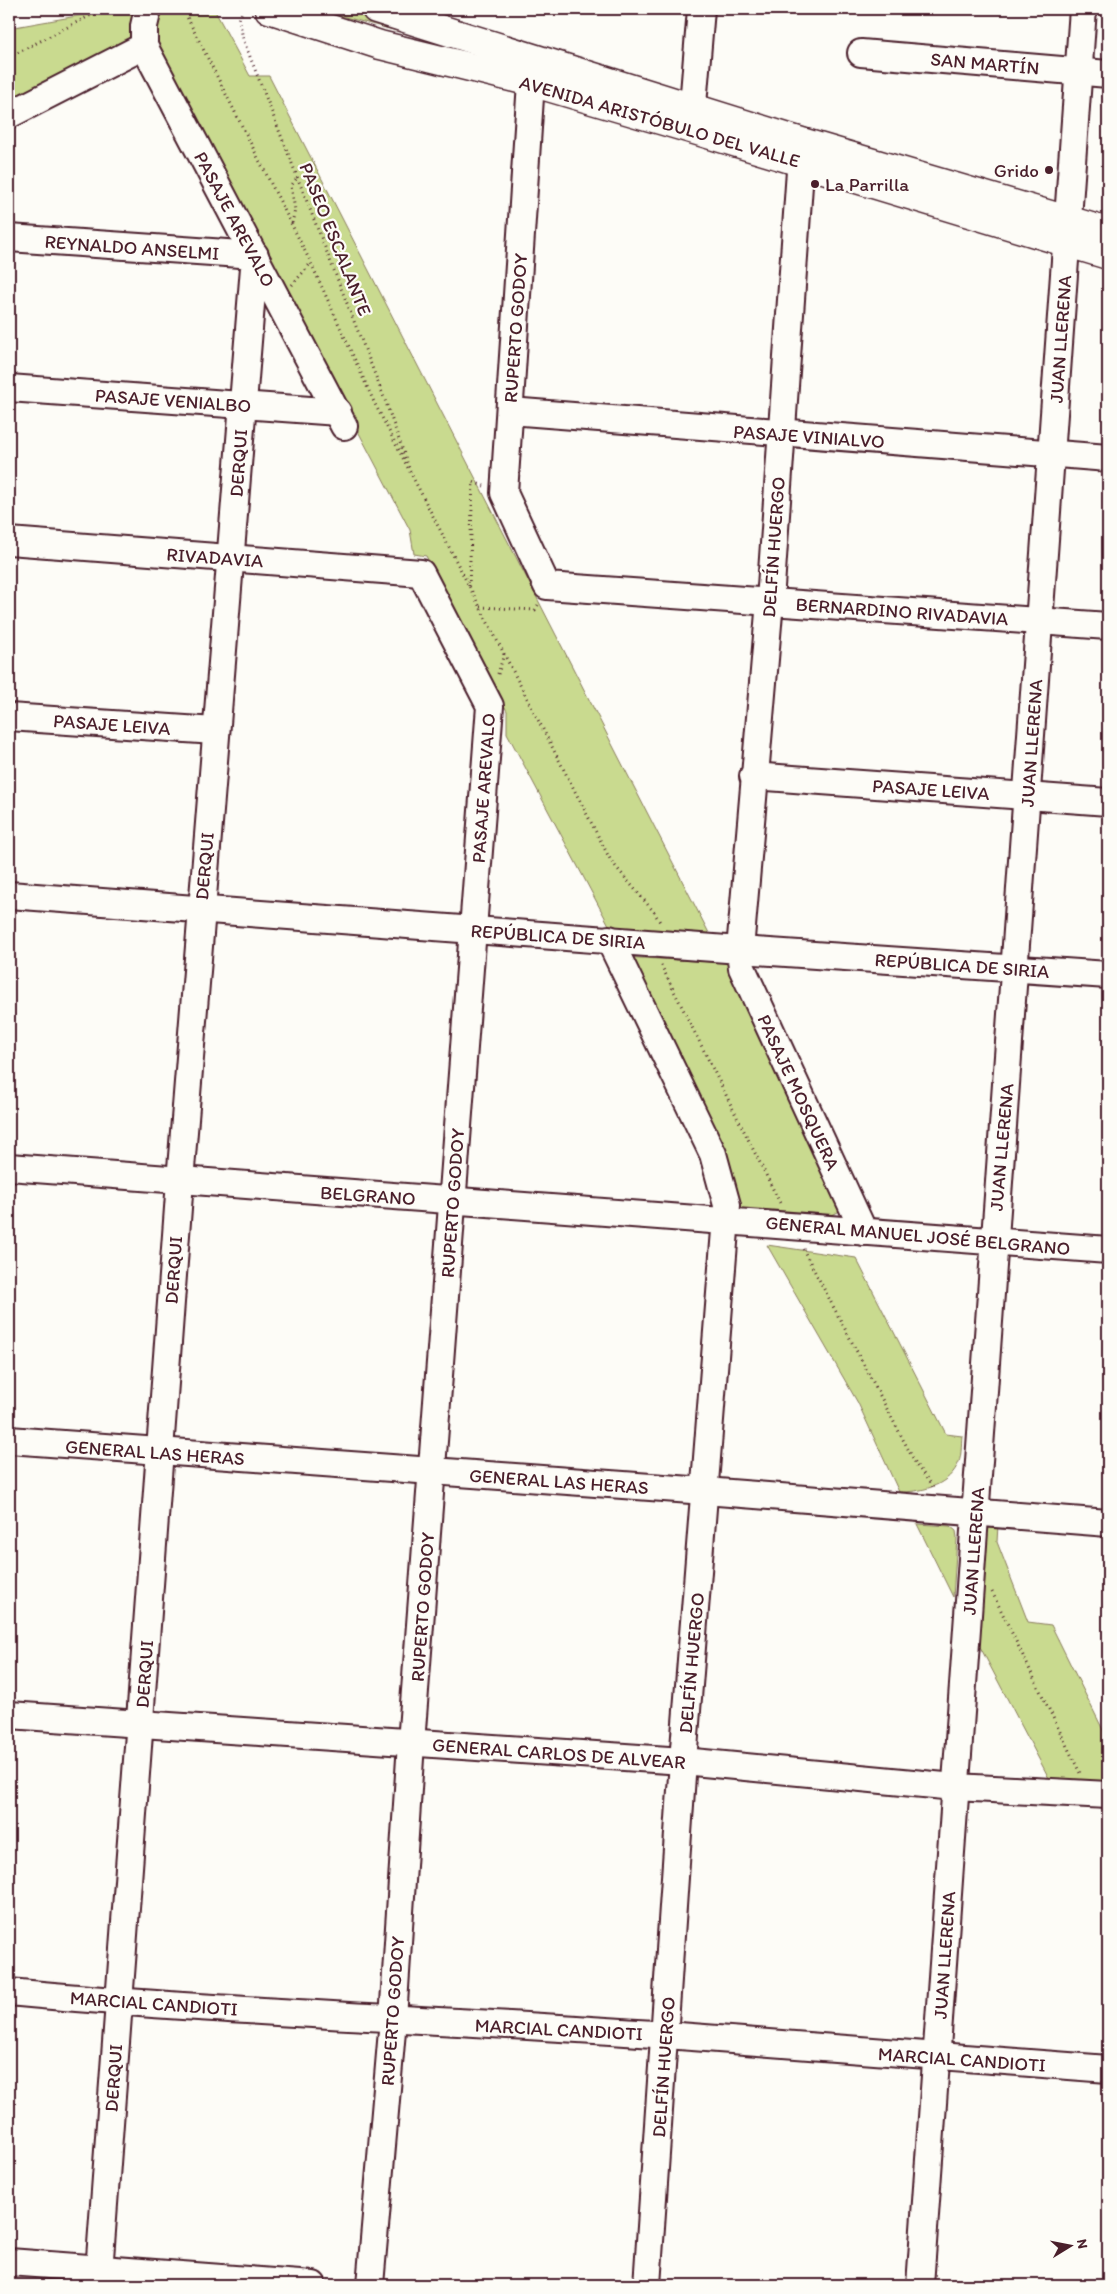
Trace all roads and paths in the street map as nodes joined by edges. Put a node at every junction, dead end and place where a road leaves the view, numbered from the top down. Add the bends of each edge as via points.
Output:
1 (102, 9) edge
2 (148, 9) edge
3 (183, 9) edge
4 (244, 9) edge
5 (269, 9) edge
6 (376, 9) edge
7 (701, 9) edge
8 (1083, 9) edge
9 (144, 46) junction
10 (861, 53) dead end
11 (9, 57) edge
12 (533, 71) junction
13 (1078, 71) junction
14 (1108, 74) edge
15 (9, 115) edge
16 (693, 119) junction
17 (802, 153) junction
18 (297, 178) junction
19 (292, 224) junction
20 (1067, 231) junction
21 (1108, 232) edge
22 (9, 238) edge
23 (254, 255) junction
24 (1108, 256) edge
25 (311, 263) junction
26 (279, 301) junction
27 (9, 388) edge
28 (243, 406) junction
29 (510, 411) junction
30 (341, 419) joint
31 (782, 434) junction
32 (1052, 454) junction
33 (1108, 458) edge
34 (414, 480) junction
35 (504, 493) junction
36 (9, 541) edge
37 (231, 558) junction
38 (422, 573) joint
39 (547, 586) junction
40 (469, 587) junction
41 (770, 601) junction
42 (479, 607) junction
43 (1039, 621) junction
44 (1108, 626) edge
45 (9, 717) edge
46 (215, 731) junction
47 (753, 776) junction
48 (1027, 795) junction
49 (1108, 802) edge
50 (9, 895) edge
51 (201, 909) junction
52 (473, 929) junction
53 (609, 939) junction
54 (662, 944) junction
55 (740, 950) junction
56 (1016, 968) junction
57 (1108, 975) edge
58 (9, 1167) edge
59 (180, 1180) junction
60 (452, 1202) junction
61 (727, 1220) junction
62 (792, 1226) junction
63 (864, 1232) junction
64 (994, 1242) junction
65 (1108, 1250) edge
66 (9, 1440) edge
67 (159, 1452) junction
68 (432, 1472) junction
69 (705, 1491) junction
70 (976, 1512) junction
71 (1108, 1523) edge
72 (9, 1715) edge
73 (141, 1723) junction
74 (411, 1743) junction
75 (683, 1761) junction
76 (956, 1787) junction
77 (1108, 1795) edge
78 (9, 1992) edge
79 (119, 2002) junction
80 (392, 2019) junction
81 (665, 2034) junction
82 (937, 2058) junction
83 (1108, 2069) edge
84 (9, 2262) edge
85 (98, 2277) edge
86 (313, 2285) edge
87 (370, 2285) edge
88 (646, 2285) edge
89 (920, 2285) edge

1 - 11 path
2 - 9 street
3 - 19 path
4 - 18 path, PASEO ESCALANTE via 239,18 242,39
5 - 12 main road, AVENIDA ARISTÓBULO DEL VALLE via 380,45
6 - 12 main road, AVENIDA ARISTÓBULO DEL VALLE
7 - 16 street
8 - 13 street, JUAN LLERENA
9 - 15 street
9 - 23 street, PASAJE AREVALO
10 - 13 street, SAN MARTÍN
12 - 16 main road, AVENIDA ARISTÓBULO DEL VALLE
12 - 29 street, RUPERTO GODOY
13 - 14 street, SAN MARTÍN
13 - 20 street, JUAN LLERENA
16 - 17 main road, AVENIDA ARISTÓBULO DEL VALLE
17 - 20 main road, AVENIDA ARISTÓBULO DEL VALLE
17 - 31 street, DELFÍN HUERGO
18 - 19 path via 291,186 295,210
18 - 34 path, PASEO ESCALANTE
19 - 25 path
20 - 21 main road, AVENIDA ARISTÓBULO DEL VALLE
20 - 24 main road, AVENIDA ARISTÓBULO DEL VALLE
20 - 32 street, JUAN LLERENA
22 - 23 street, REYNALDO ANSELMI
23 - 26 street, PASAJE AREVALO
23 - 28 street, DERQUI
25 - 26 path
25 - 34 path via 374,402
26 - 30 street, PASAJE AREVALO
27 - 28 street, PASAJE VENIALBO
28 - 30 street, PASAJE VENIALBO
28 - 37 street, DERQUI
29 - 31 street, PASAJE VINIALVO
29 - 35 street, RUPERTO GODOY
31 - 32 street, PASAJE VINIALVO
31 - 41 street, DELFÍN HUERGO
32 - 33 street, PASAJE VINIALVO
32 - 43 street, JUAN LLERENA
34 - 40 path
35 - 39 street, RUPERTO GODOY
35 - 40 path via 473,482
36 - 37 street, RIVADAVIA
37 - 38 street, RIVADAVIA
37 - 46 street, DERQUI
38 - 52 street, PASAJE AREVALO via 490,706
39 - 41 street, BERNARDINO RIVADAVIA
39 - 42 path via 535,610
40 - 42 path
41 - 43 street, BERNARDINO RIVADAVIA
41 - 47 street, DELFÍN HUERGO
42 - 54 path via 610,861 662,926
43 - 44 street, BERNARDINO RIVADAVIA
43 - 48 street, JUAN LLERENA
45 - 46 street, PASAJE LEIVA
46 - 51 street, DERQUI
47 - 48 street, PASAJE LEIVA
47 - 55 street, DELFÍN HUERGO
48 - 49 street, PASAJE LEIVA
48 - 56 street, JUAN LLERENA
50 - 51 street, REPÚBLICA DE SIRIA
51 - 52 street, REPÚBLICA DE SIRIA
51 - 59 street, DERQUI
52 - 53 street, REPÚBLICA DE SIRIA
52 - 60 street, RUPERTO GODOY
53 - 54 street, REPÚBLICA DE SIRIA
53 - 61 street via 713,1154 727,1205
54 - 55 street, REPÚBLICA DE SIRIA
54 - 62 path via 661,966
55 - 56 street, REPÚBLICA DE SIRIA
55 - 63 street, PASAJE MOSQUERA via 742,968
56 - 57 street, REPÚBLICA DE SIRIA
56 - 64 street, JUAN LLERENA
58 - 59 street, BELGRANO
59 - 60 street, BELGRANO
59 - 67 street, DERQUI
60 - 61 street, BELGRANO
60 - 68 street, RUPERTO GODOY
61 - 62 street, GENERAL MANUEL JOSÉ BELGRANO
61 - 69 street, DELFÍN HUERGO
62 - 63 street, GENERAL MANUEL JOSÉ BELGRANO
63 - 64 street, GENERAL MANUEL JOSÉ BELGRANO
64 - 65 street, GENERAL MANUEL JOSÉ BELGRANO
64 - 70 street, JUAN LLERENA
66 - 67 street, GENERAL LAS HERAS
67 - 68 street, GENERAL LAS HERAS
67 - 73 street, DERQUI
68 - 69 street, GENERAL LAS HERAS
68 - 74 street, RUPERTO GODOY
69 - 70 street, GENERAL LAS HERAS
69 - 75 street, DELFÍN HUERGO
70 - 71 street, GENERAL LAS HERAS
70 - 76 street, JUAN LLERENA
72 - 73 street, GENERAL CARLOS DE ALVEAR
73 - 74 street, GENERAL CARLOS DE ALVEAR
73 - 79 street, DERQUI
74 - 75 street, GENERAL CARLOS DE ALVEAR
74 - 80 street, RUPERTO GODOY
75 - 76 street, GENERAL CARLOS DE ALVEAR
75 - 81 street, DELFÍN HUERGO
76 - 77 street, GENERAL CARLOS DE ALVEAR
76 - 82 street, JUAN LLERENA
78 - 79 street, MARCIAL CANDIOTI
79 - 80 street, MARCIAL CANDIOTI
79 - 85 street, DERQUI
80 - 81 street, MARCIAL CANDIOTI
80 - 87 street, RUPERTO GODOY
81 - 82 street, MARCIAL CANDIOTI
81 - 88 street, DELFÍN HUERGO
82 - 83 street, MARCIAL CANDIOTI
82 - 89 street, JUAN LLERENA
84 - 85 street
85 - 86 street

